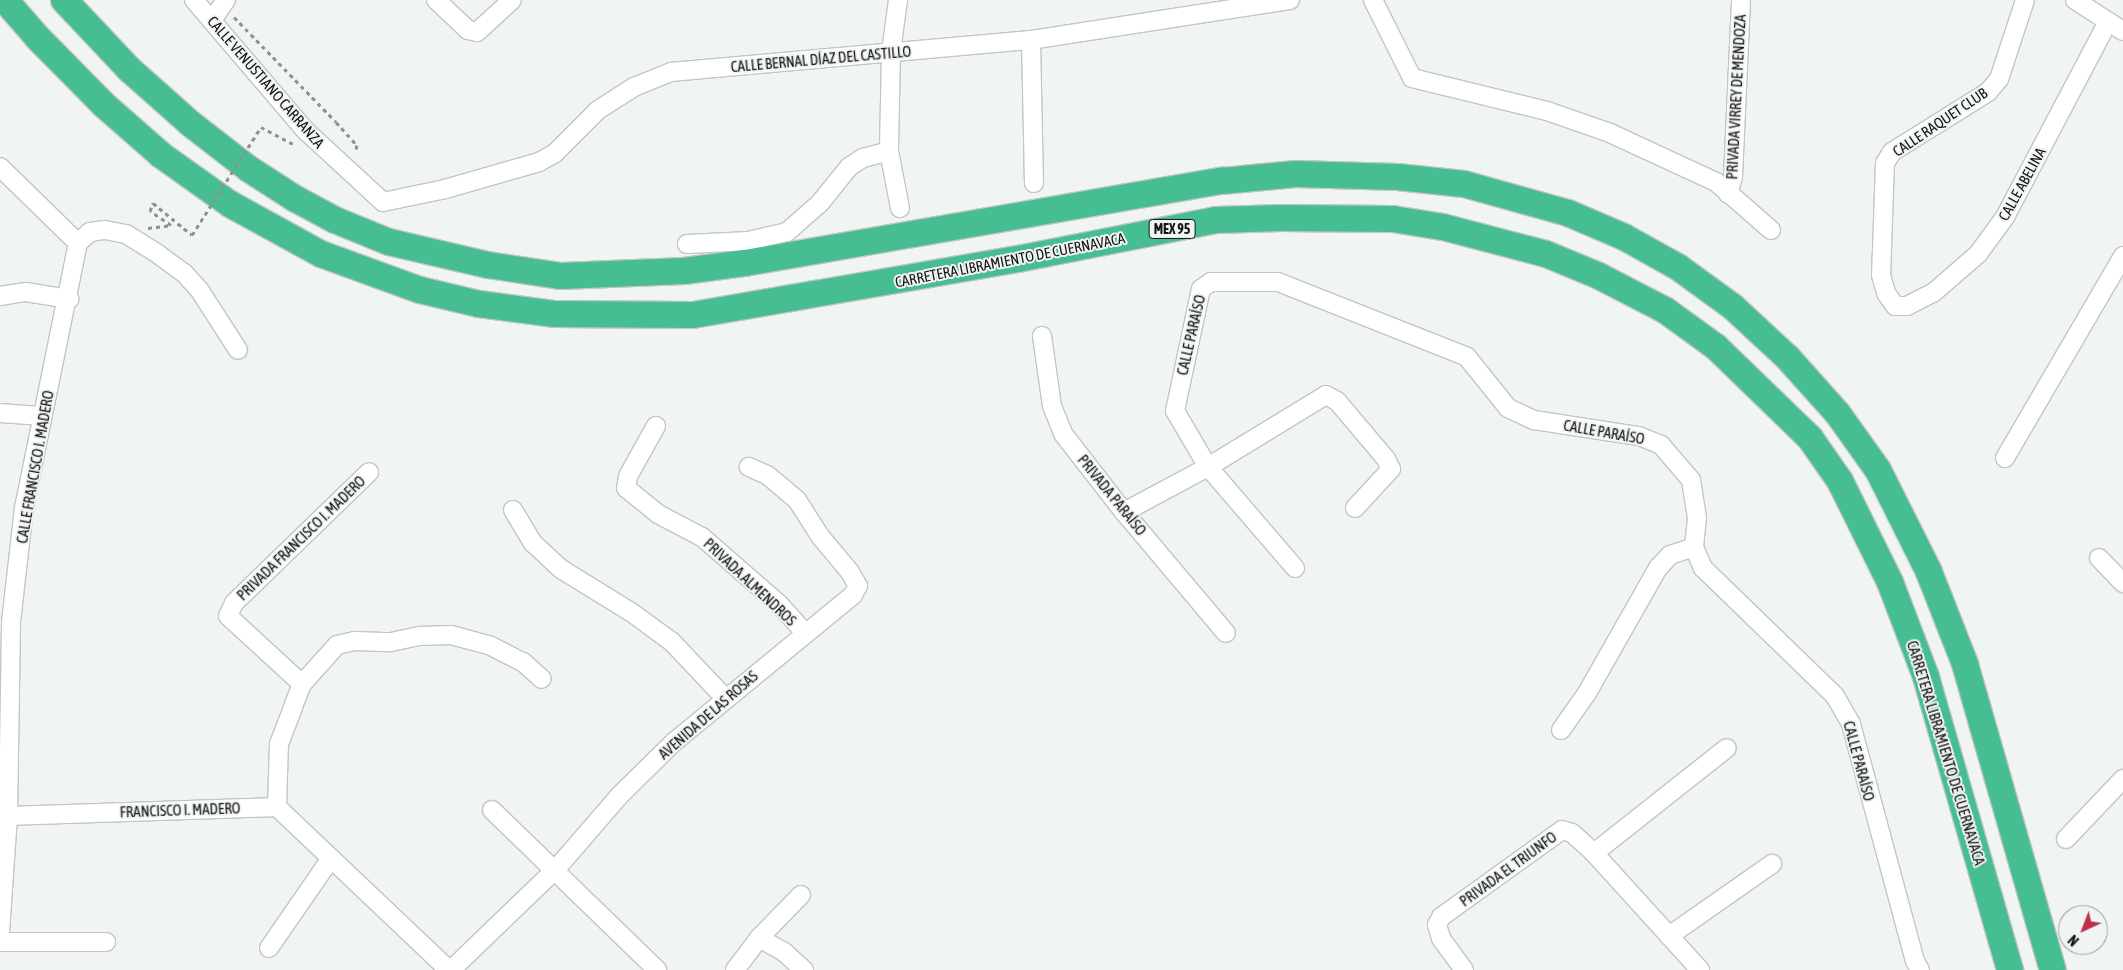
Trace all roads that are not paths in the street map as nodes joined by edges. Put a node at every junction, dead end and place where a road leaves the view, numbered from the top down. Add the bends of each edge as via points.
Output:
1 (5, 0) edge
2 (64, 0) edge
3 (194, 0) edge
4 (436, 0) edge
5 (512, 0) edge
6 (898, 0) edge
7 (1290, 0) edge
8 (1373, 0) edge
9 (1741, 0) edge
10 (2026, 0) edge
11 (2075, 0) edge
12 (1207, 6) edge
13 (220, 8) edge
14 (2108, 22) junction
15 (2123, 31) edge
16 (1031, 40) junction
17 (891, 52) junction
18 (890, 151) junction
19 (0, 167) edge
20 (1034, 183) dead end
21 (1728, 194) junction
22 (383, 202) joint
23 (900, 208) dead end
24 (1771, 230) dead end
25 (78, 243) junction
26 (687, 244) dead end
27 (2123, 256) edge
28 (0, 296) edge
29 (69, 299) junction
30 (1895, 306) joint
31 (1042, 336) dead end
32 (238, 350) dead end
33 (0, 413) edge
34 (42, 416) junction
35 (656, 426) dead end
36 (2005, 458) dead end
37 (750, 467) dead end
38 (1208, 467) junction
39 (370, 472) dead end
40 (1355, 508) dead end
41 (513, 510) dead end
42 (1124, 512) junction
43 (1694, 547) junction
44 (2099, 558) dead end
45 (1295, 568) dead end
46 (2123, 583) edge
47 (1226, 632) dead end
48 (805, 633) junction
49 (542, 679) dead end
50 (302, 684) junction
51 (725, 698) junction
52 (1561, 730) dead end
53 (1727, 748) dead end
54 (4, 751) edge
55 (2123, 779) edge
56 (277, 807) junction
57 (492, 810) dead end
58 (8, 816) junction
59 (2066, 839) dead end
60 (1594, 853) junction
61 (331, 858) junction
62 (1772, 864) dead end
63 (556, 870) junction
64 (801, 895) dead end
65 (0, 932) edge
66 (1669, 936) junction
67 (759, 938) junction
68 (0, 942) edge
69 (106, 942) dead end
70 (269, 948) dead end
71 (450, 970) edge
72 (657, 970) edge
73 (735, 970) edge
74 (804, 970) edge
75 (1464, 970) edge
76 (1700, 970) edge
77 (1920, 970) edge
78 (2010, 970) edge
79 (2053, 970) edge

1 - 78 highway, CARRETERA LIBRAMIENTO DE CUERNAVACA / MEX 95 via 110,110 161,155 230,204 321,254 420,290 479,304 555,314 694,315 980,266 1216,220 1291,218 1393,219 1443,227 1546,254 1599,276 1665,310 1716,347 1810,438 1840,481 1890,582 1926,677
2 - 79 highway via 129,69 190,124 294,198 335,220 389,242 506,268 561,276 684,271 1222,181 1296,174 1398,177 1464,184 1568,214 1624,237 1678,267 1733,307 1774,345 1838,414 1878,470 1930,572 1965,664
3 - 13 street, CALLE VENUSTIANO CARRANZA
4 - 5 street via 468,30 477,32
6 - 17 street
7 - 12 street, CALLE BERNAL DÍAZ DEL CASTILLO
8 - 21 street, PRIVADA VIRREY DE MENDOZA via 1412,78 1547,111 1610,133 1716,182
9 - 21 street, PRIVADA VIRREY DE MENDOZA via 1733,177
10 - 30 street, CALLE RAQUET CLUB via 1999,79 1988,92 1892,152 1885,163 1881,274 1886,293
11 - 14 street
12 - 16 street, CALLE BERNAL DÍAZ DEL CASTILLO
13 - 22 street, CALLE VENUSTIANO CARRANZA via 306,131
14 - 15 street
14 - 30 street, CALLE ABELINA via 2005,217 1978,254 1933,293 1907,306
16 - 17 street, CALLE BERNAL DÍAZ DEL CASTILLO
16 - 20 street
17 - 18 street
17 - 22 street, CALLE BERNAL DÍAZ DEL CASTILLO via 671,72 634,86 598,110 555,152 539,162 445,189
18 - 23 street
18 - 26 street via 862,158 849,166 820,203 787,232 748,241
19 - 25 street
21 - 24 street, PRIVADA VIRREY DE MENDOZA
25 - 29 street, CALLE FRANCISCO I. MADERO
25 - 32 street via 90,232 105,230 126,234 158,255 184,273 200,291
27 - 36 street
28 - 29 street via 26,292
29 - 34 street, CALLE FRANCISCO I. MADERO
31 - 42 street, PRIVADA PARAÍSO via 1052,406 1064,435
33 - 34 street
34 - 54 street, CALLE FRANCISCO I. MADERO via 24,508 11,622
35 - 48 street, PRIVADA ALMENDROS via 628,476 626,488 658,514 702,537 779,604
37 - 48 street, AVENIDA DE LAS ROSAS via 767,475 797,500 858,586 853,595
38 - 40 street via 1326,395 1337,401 1391,469
38 - 42 street
38 - 43 street, CALLE PARAÍSO via 1175,411 1201,289 1211,282 1278,282 1468,357 1508,408 1534,420 1639,436 1661,444 1691,480 1697,518
38 - 45 street, CALLE PARAÍSO
39 - 50 street, PRIVADA FRANCISCO I. MADERO via 234,603 228,616
41 - 51 street via 534,544 561,570 615,602 672,642
42 - 47 street, PRIVADA PARAÍSO
43 - 52 street via 1670,555 1658,568 1588,693
43 - 77 street, CALLE PARAÍSO via 1703,568 1835,696 1851,724 1912,952
44 - 46 street
48 - 51 street, AVENIDA DE LAS ROSAS
49 - 50 street via 523,662 489,645 451,635 337,645
50 - 56 street via 279,744
51 - 63 street, AVENIDA DE LAS ROSAS via 620,795
53 - 60 street
54 - 58 street, CALLE FRANCISCO I. MADERO
55 - 59 street
56 - 58 street, FRANCISCO I. MADERO
56 - 61 street
57 - 63 street
58 - 65 street, CALLE FRANCISCO I. MADERO
60 - 66 street, PRIVADA EL TRIUNFO
60 - 75 street, PRIVADA EL TRIUNFO via 1572,833 1562,830 1441,917 1437,925 1440,938
61 - 70 street
61 - 71 street
62 - 66 street
63 - 71 street, AVENIDA DE LAS ROSAS
63 - 72 street
64 - 67 street
66 - 76 street, PRIVADA EL TRIUNFO
67 - 73 street
67 - 74 street via 784,952
68 - 69 street

